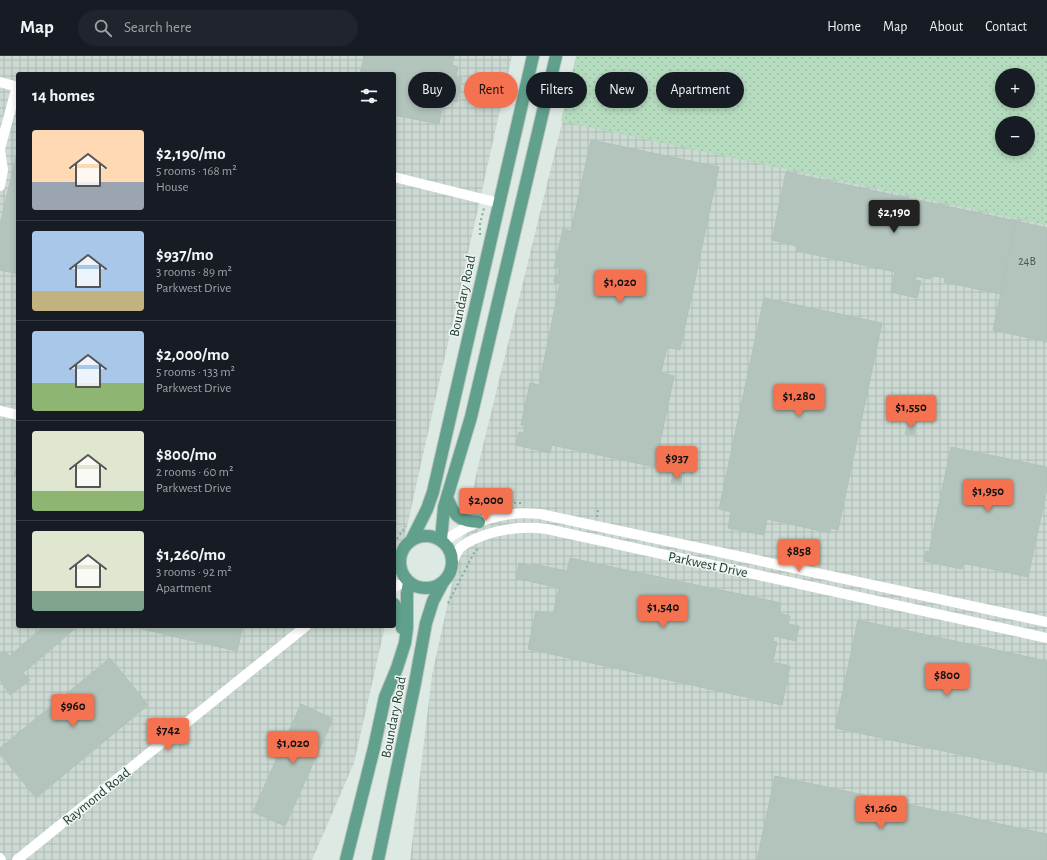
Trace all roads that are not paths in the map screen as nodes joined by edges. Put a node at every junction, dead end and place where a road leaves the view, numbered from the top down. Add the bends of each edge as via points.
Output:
1 (533, 56) edge
2 (556, 56) edge
3 (0, 82) edge
4 (16, 86) edge
5 (16, 94) edge
6 (14, 109) edge
7 (0, 149) edge
8 (396, 177) edge
9 (0, 186) edge
10 (499, 203) junction
11 (0, 411) edge
12 (16, 415) edge
13 (447, 497) junction
14 (479, 522) junction
15 (412, 539) junction
16 (442, 541) junction
17 (688, 546) junction
18 (685, 559) junction
19 (397, 562) edge
20 (452, 565) junction
21 (408, 582) junction
22 (443, 582) junction
23 (396, 587) edge
24 (396, 607) edge
25 (1047, 622) edge
26 (304, 628) edge
27 (1047, 638) edge
28 (405, 642) junction
29 (17, 860) edge
30 (346, 860) edge
31 (378, 860) edge

1 - 10 main road, Boundary Road
2 - 13 main road via 471,417
3 - 4 street
5 - 6 street
6 - 7 street
7 - 9 street via 3,170
8 - 10 street
10 - 15 main road, Boundary Road via 432,492 427,509
11 - 12 street
13 - 14 main road via 452,511 457,516 466,521
13 - 16 main road
14 - 16 street, Parkwest Drive
14 - 17 street, Parkwest Drive via 501,515 549,515
15 - 16 main road via 428,536
15 - 19 main road via 403,548
16 - 20 main road via 449,550
17 - 18 street
17 - 25 street, Parkwest Drive
18 - 20 street, Parkwest Drive via 547,529 519,527 494,531 466,543 455,556
18 - 27 street, Parkwest Drive
19 - 21 main road
20 - 22 main road
21 - 22 main road via 423,588 434,587
21 - 23 street
21 - 28 main road, Boundary Road
22 - 31 main road, Boundary Road via 426,623
24 - 28 main road via 400,613
26 - 29 street, Raymond Road
28 - 30 main road, Boundary Road via 385,697

